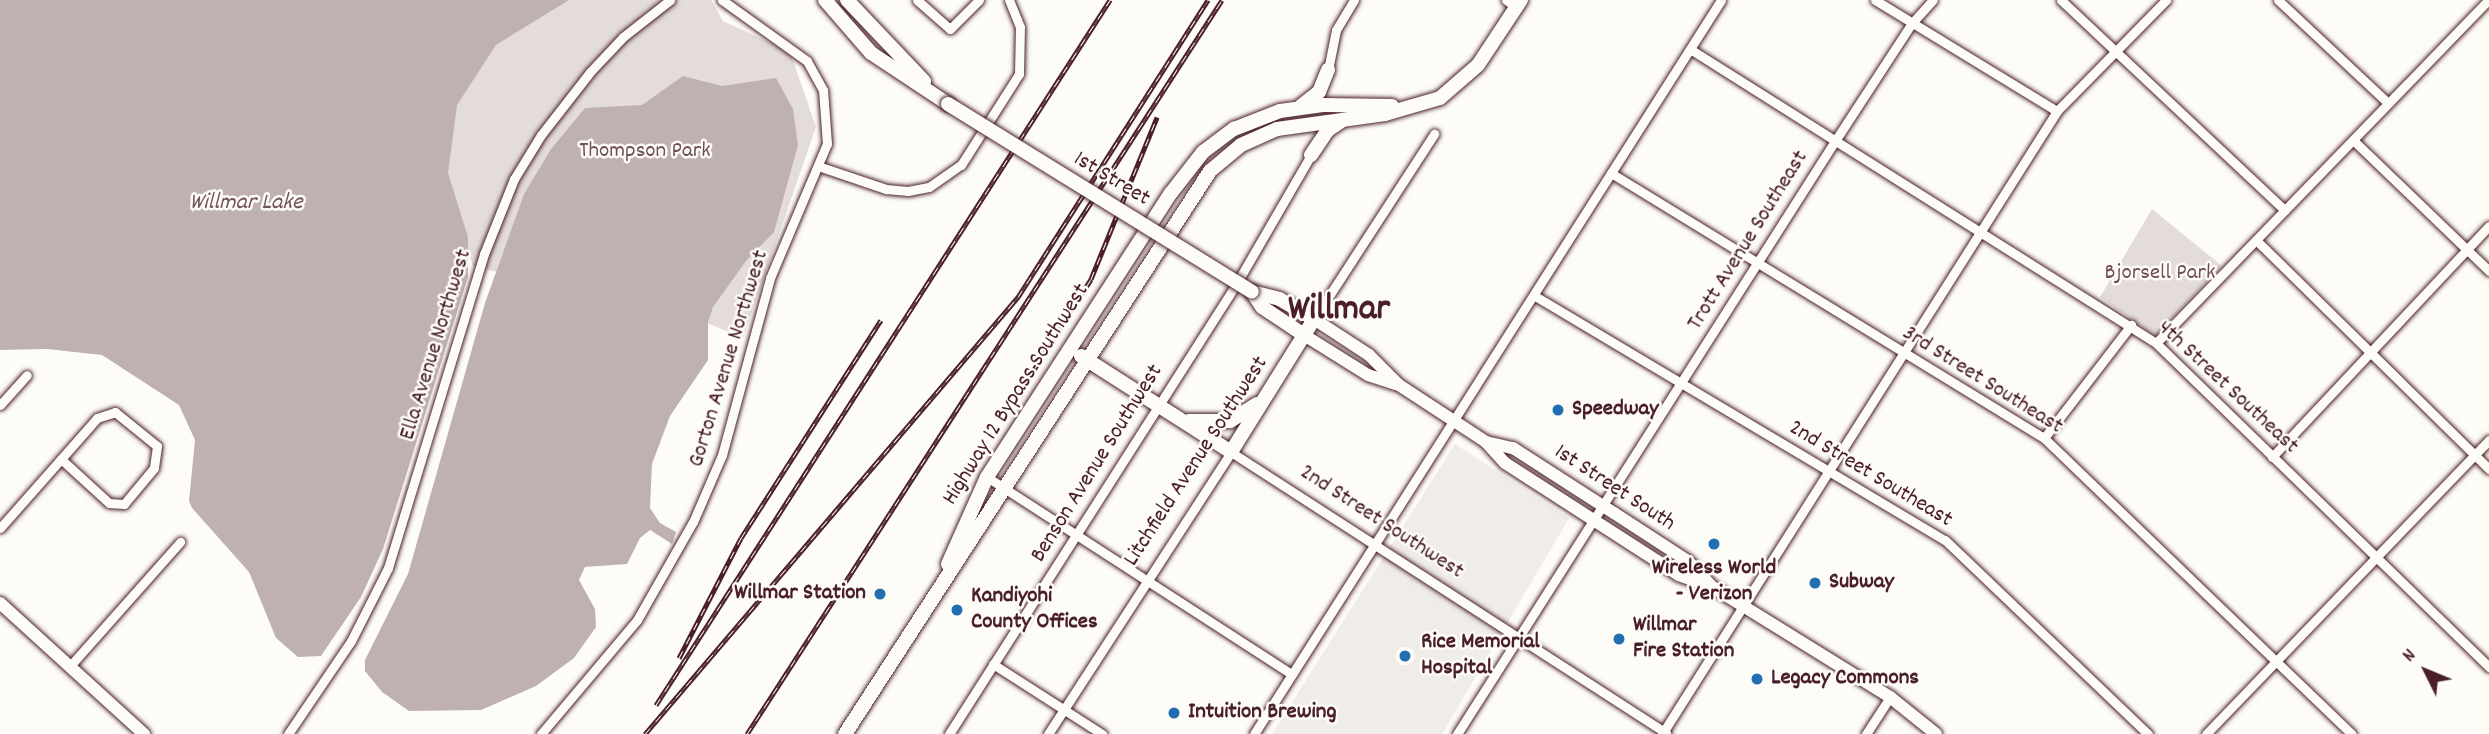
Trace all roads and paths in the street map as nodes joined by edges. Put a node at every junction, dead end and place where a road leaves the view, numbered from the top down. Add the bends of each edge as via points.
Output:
1 (670, 0) edge
2 (722, 0) edge
3 (816, 0) edge
4 (825, 0) edge
5 (847, 0) edge
6 (917, 0) edge
7 (979, 0) edge
8 (1009, 0) edge
9 (1354, 0) edge
10 (1721, 0) edge
11 (1875, 0) edge
12 (1933, 0) edge
13 (2061, 0) edge
14 (2166, 0) edge
15 (2278, 0) edge
16 (2488, 0) edge
17 (1514, 2) edge
18 (1912, 23) junction
19 (859, 44) junction
20 (1690, 49) junction
21 (2116, 53) junction
22 (1328, 70) joint
23 (2388, 103) junction
24 (948, 104) junction
25 (1414, 106) junction
26 (1297, 108) junction
27 (2056, 111) junction
28 (1346, 119) junction
29 (1289, 125) junction
30 (1434, 134) dead end
31 (2353, 140) junction
32 (1835, 141) junction
33 (1311, 155) junction
34 (821, 167) junction
35 (1611, 173) junction
36 (2285, 210) junction
37 (2489, 226) edge
38 (1982, 230) junction
39 (2256, 240) junction
40 (2466, 250) junction
41 (1758, 263) junction
42 (2489, 271) edge
43 (1252, 292) junction
44 (1535, 296) junction
45 (1314, 319) junction
46 (2131, 325) junction
47 (1304, 335) junction
48 (2156, 343) junction
49 (1070, 349) junction
50 (2370, 353) junction
51 (1904, 354) junction
52 (1086, 359) junction
53 (27, 375) dead end
54 (1681, 384) junction
55 (1399, 385) junction
56 (1268, 394) junction
57 (0, 405) edge
58 (1163, 409) junction
59 (1454, 421) junction
60 (2044, 438) junction
61 (2489, 440) edge
62 (1486, 442) junction
63 (1230, 452) junction
64 (2474, 455) junction
65 (2272, 457) junction
66 (61, 459) junction
67 (2489, 469) edge
68 (1828, 473) junction
69 (988, 477) junction
70 (1004, 488) junction
71 (1604, 507) junction
72 (1595, 522) junction
73 (0, 528) edge
74 (1075, 534) junction
75 (180, 542) dead end
76 (1373, 546) junction
77 (2377, 557) junction
78 (1148, 580) junction
79 (939, 586) junction
80 (1711, 586) junction
81 (1, 605) edge
82 (1742, 606) junction
83 (1519, 638) junction
84 (2278, 661) junction
85 (993, 664) junction
86 (70, 666) junction
87 (2489, 667) edge
88 (1292, 674) junction
89 (1890, 697) junction
90 (1063, 709) junction
91 (1664, 733) edge
92 (144, 734) edge
93 (288, 734) edge
94 (541, 734) edge
95 (845, 734) edge
96 (948, 734) edge
97 (1048, 734) edge
98 (1102, 734) edge
99 (1254, 734) edge
100 (1457, 734) edge
101 (1866, 734) edge
102 (1936, 734) edge
103 (2148, 734) edge
104 (2206, 734) edge
105 (2352, 734) edge

1 - 93 street, Ella Avenue Northwest via 623,37 590,72 556,113 514,179 484,254 388,568 351,641
2 - 34 street, Gorton Avenue Northwest via 745,20 794,49 816,76 830,127
3 - 19 highway
4 - 19 highway
5 - 24 highway via 895,55
6 - 7 street via 950,29
8 - 34 street via 1020,27 1019,74 961,164 929,187 908,191 886,189
9 - 22 street via 1336,30
10 - 20 street
11 - 18 street
12 - 18 street, Trott Avenue Southeast
13 - 21 street
14 - 21 street
15 - 23 street
16 - 23 street
17 - 25 highway via 1489,51 1451,91
18 - 27 street
18 - 32 street, Trott Avenue Southeast
19 - 24 highway
20 - 32 street, 4th Street Southeast
20 - 35 street
21 - 27 street
21 - 36 street
22 - 26 highway via 1315,97
23 - 31 street
24 - 43 highway, 1st Street, bridge
25 - 26 highway
25 - 28 highway, Highway 12 Bypass Southwest
26 - 49 highway, Highway 12 Bypass Southwest via 1255,120 1211,145 1144,233
27 - 38 street
28 - 29 highway, Highway 12 Bypass Southwest
28 - 33 highway via 1328,130
29 - 33 highway via 1307,133
29 - 52 highway, Highway 12 Bypass Southwest via 1253,138 1201,181
30 - 45 street
31 - 36 street
31 - 40 street
32 - 38 street, 4th Street Southeast
32 - 41 street, Trott Avenue Southeast
33 - 58 street, Benson Avenue Southwest
34 - 94 street, Gorton Avenue Northwest via 770,278 722,455 678,554 637,620
35 - 41 street, 3rd Street Southeast
35 - 44 street
36 - 39 street
37 - 40 street
38 - 46 street, 4th Street Southeast
38 - 51 street
39 - 48 street
39 - 50 street
40 - 42 street
40 - 50 street
41 - 51 street, 3rd Street Southeast
41 - 54 street, Trott Avenue Southeast
43 - 45 highway, 1st Street via 1280,299
43 - 47 highway, 1st Street via 1272,314
44 - 54 street, 2nd Street Southeast
44 - 59 street
45 - 47 highway, Litchfield Avenue Southwest
45 - 55 main road, 1st Street South via 1369,355
46 - 48 street, 4th Street Southeast
46 - 60 street
47 - 55 main road, 1st Street South via 1361,371
47 - 56 highway, Litchfield Avenue Southwest
48 - 65 street, 4th Street Southeast
49 - 52 highway, 2nd Street Southwest
49 - 69 highway, Highway 12 Bypass Southwest
50 - 64 street
50 - 65 street
51 - 60 street, 3rd Street Southeast
51 - 68 street
52 - 58 highway, 2nd Street Southwest
52 - 70 highway, Highway 12 Bypass Southwest
53 - 57 street
54 - 68 street, 2nd Street Southeast
54 - 71 street, Trott Avenue Southeast
55 - 59 main road, 1st Street South
56 - 58 highway via 1244,414 1222,423 1201,424
56 - 63 highway, Litchfield Avenue Southwest
58 - 63 highway, 2nd Street Southwest
58 - 74 street, Benson Avenue Southwest
59 - 62 main road, 1st Street South
59 - 76 street
60 - 84 street, 3rd Street Southeast
61 - 64 street
62 - 71 main road, 1st Street South via 1513,448
62 - 72 main road, 1st Street South via 1505,463
63 - 76 street, 2nd Street Southwest
63 - 78 street, Litchfield Avenue Southwest
64 - 67 street
64 - 77 street
65 - 77 street, 4th Street Southeast
66 - 66 street via 109,503 124,504 155,468 157,446 115,412 97,418
66 - 73 street
68 - 82 street
68 - 103 street, 2nd Street Southeast via 1945,540
69 - 70 street
69 - 79 highway, Highway 12 Bypass Southwest
70 - 74 street
70 - 79 highway, Highway 12 Bypass Southwest
71 - 72 street, Trott Avenue Southeast
71 - 80 main road, 1st Street South via 1688,561
72 - 80 main road, 1st Street South via 1679,575
72 - 83 street, Trott Avenue Southeast
74 - 78 street
74 - 85 street, Benson Avenue Southwest
75 - 86 street
76 - 83 street, 2nd Street Southwest
76 - 88 street
77 - 84 street
77 - 87 street, 4th Street Southeast
78 - 88 street
78 - 90 street, Litchfield Avenue Southwest
79 - 95 highway, Highway 12 Bypass Southwest
80 - 82 main road, 1st Street South
81 - 86 main road
82 - 89 main road, 1st Street South
82 - 91 street
83 - 91 street, 2nd Street Southwest
83 - 100 street, Trott Avenue Southeast
84 - 104 street
84 - 105 street, 3rd Street Southeast
85 - 90 street
85 - 96 street, Benson Avenue Southwest
86 - 92 main road
88 - 99 street
89 - 101 street
89 - 102 main road, 1st Street South
90 - 97 street, Litchfield Avenue Southwest
90 - 98 street

